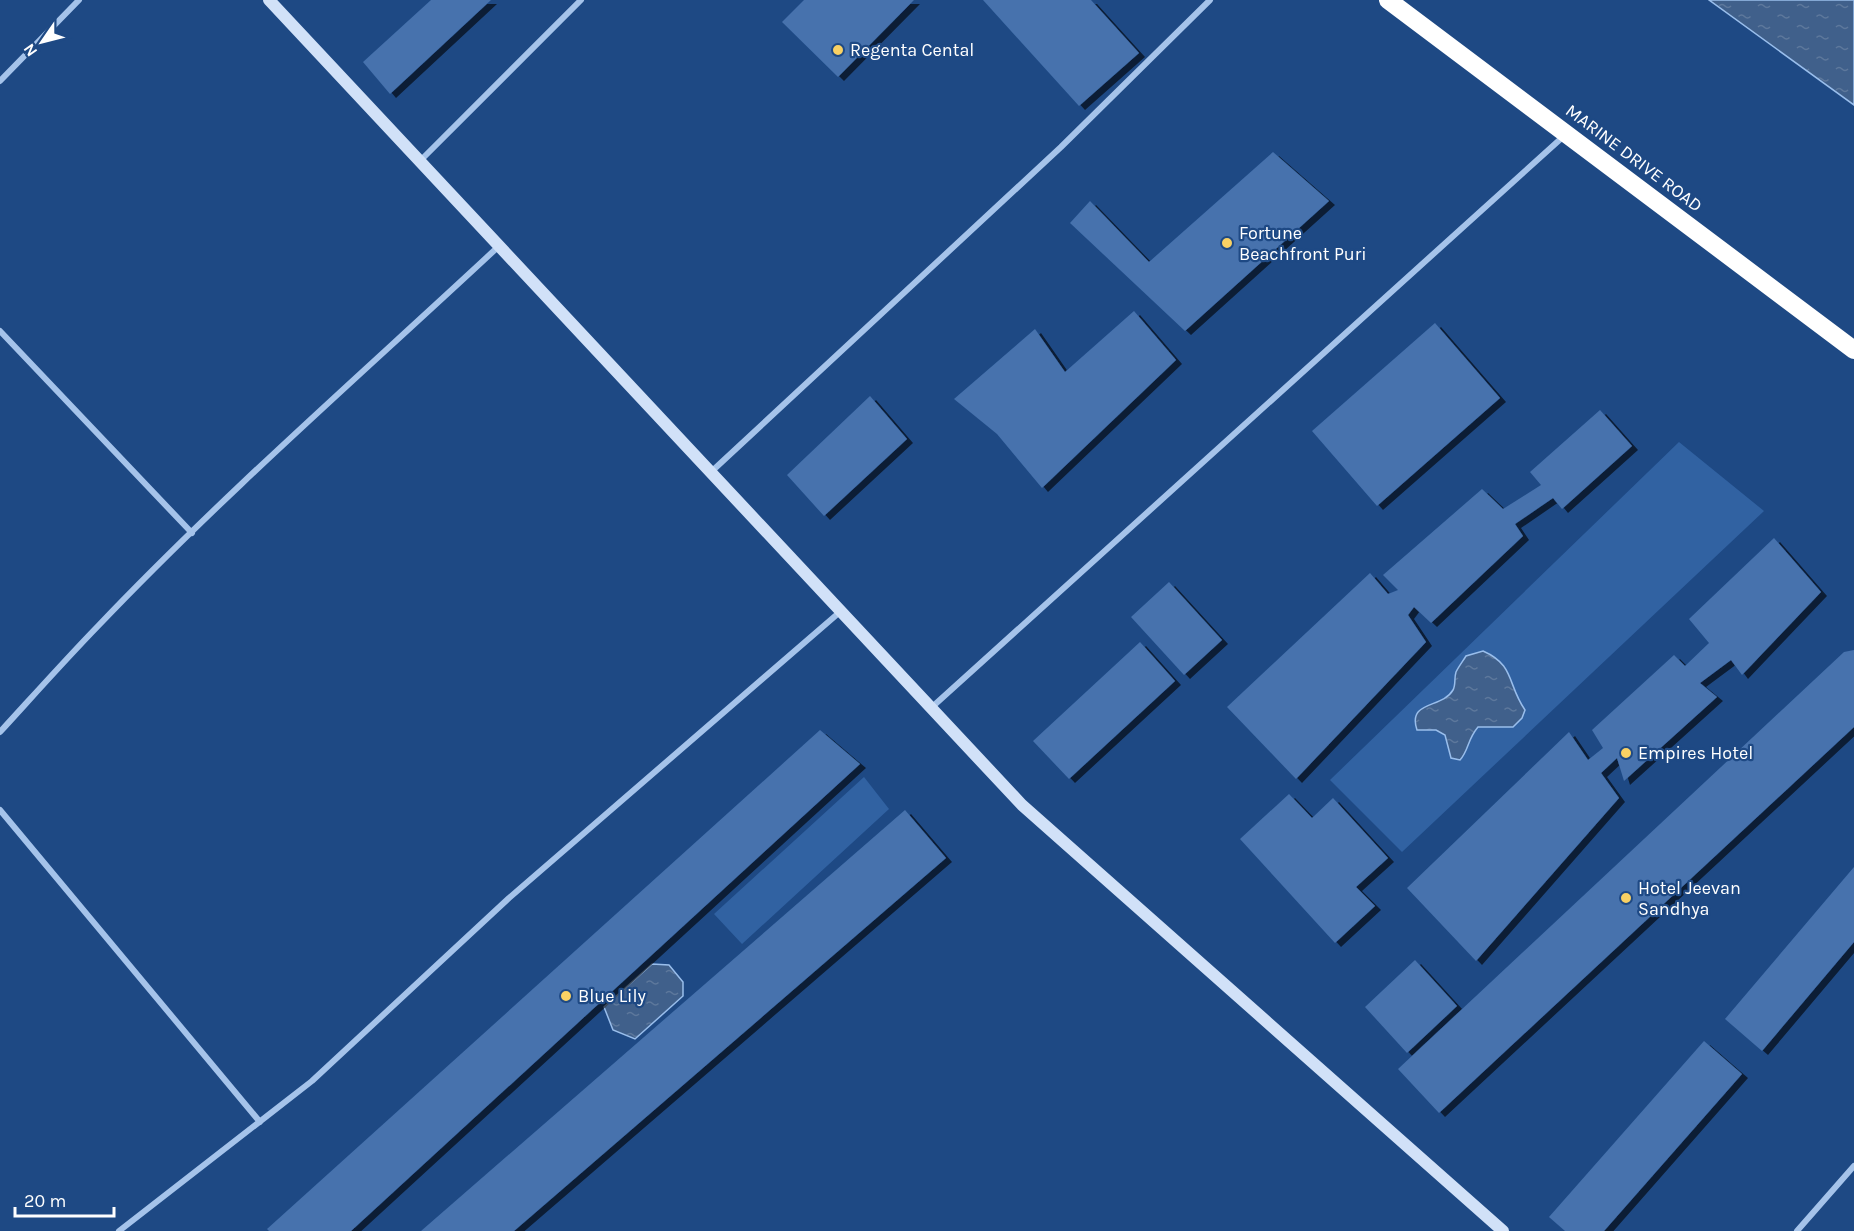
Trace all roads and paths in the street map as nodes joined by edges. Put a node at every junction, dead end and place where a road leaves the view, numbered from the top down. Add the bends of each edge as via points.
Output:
1 (79, 0) edge
2 (270, 0) edge
3 (581, 0) edge
4 (1210, 0) edge
5 (1388, 0) edge
6 (0, 81) edge
7 (1568, 134) junction
8 (420, 161) junction
9 (499, 246) junction
10 (0, 331) edge
11 (1854, 350) edge
12 (711, 472) junction
13 (192, 533) junction
14 (841, 611) junction
15 (931, 708) junction
16 (0, 732) edge
17 (0, 810) edge
18 (260, 1122) junction
19 (1854, 1166) edge
20 (119, 1231) edge
21 (1503, 1231) edge
22 (1797, 1231) edge

1 - 6 street
2 - 8 main road
3 - 8 street
4 - 12 street via 1061,147
5 - 7 highway, MARINE DRIVE ROAD
7 - 11 highway, MARINE DRIVE ROAD
7 - 15 street
8 - 9 main road
9 - 12 main road
9 - 13 street
10 - 13 street
12 - 14 main road
13 - 16 street via 100,624
14 - 15 main road
14 - 18 street via 509,898 312,1081
15 - 21 main road via 1022,805
17 - 18 street
18 - 20 street
19 - 22 street

